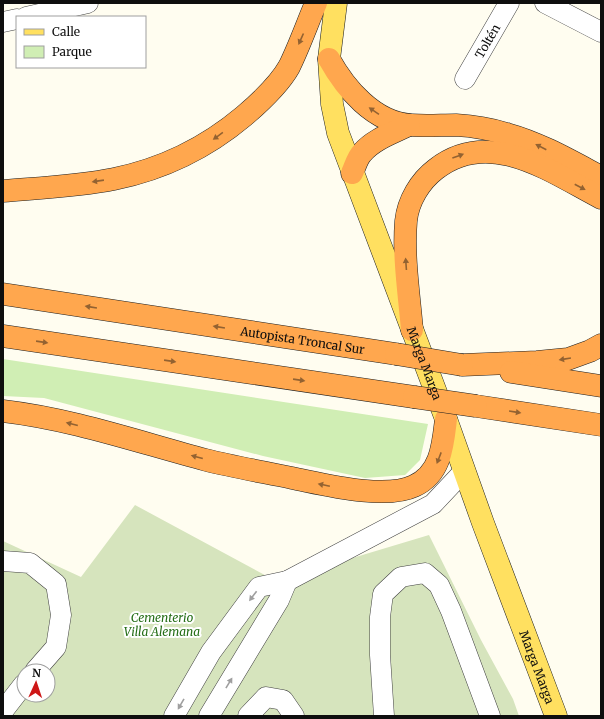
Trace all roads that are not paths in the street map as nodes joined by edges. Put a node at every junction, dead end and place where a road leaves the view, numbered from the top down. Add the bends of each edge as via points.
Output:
1 (88, 3) edge
2 (316, 3) edge
3 (336, 3) edge
4 (509, 3) edge
5 (545, 3) edge
6 (30, 16) edge
7 (16, 19) edge
8 (3, 22) edge
9 (601, 32) edge
10 (329, 59) junction
11 (465, 79) dead end
12 (409, 126) junction
13 (352, 173) junction
14 (601, 177) edge
15 (3, 191) edge
16 (601, 198) edge
17 (3, 294) edge
18 (412, 330) junction
19 (3, 336) edge
20 (601, 346) edge
21 (462, 365) junction
22 (601, 386) edge
23 (3, 411) edge
24 (446, 419) junction
25 (601, 425) edge
26 (464, 471) junction
27 (3, 561) edge
28 (287, 581) junction
29 (42, 663) edge
30 (16, 694) edge
31 (3, 711) edge
32 (174, 716) edge
33 (208, 716) edge
34 (248, 716) edge
35 (294, 716) edge
36 (384, 716) edge
37 (490, 716) edge
38 (556, 716) edge

1 - 6 street
2 -> 15 highway via 288,68 254,108 212,141 164,165 132,175 93,182
3 - 10 main road, Marga Marga
4 - 11 street, Toltén
5 - 9 street
7 - 8 street
12 -> 10 highway via 393,121 364,104 338,76
10 - 13 main road, Marga Marga via 332,104 338,133
12 - 13 highway via 371,144 361,154
14 -> 12 highway via 532,142 507,134 457,125
13 - 18 main road, Marga Marga
18 -> 16 highway via 406,260 406,220 409,207 422,182 442,164 468,153 497,152 538,165
21 -> 17 highway, Autopista Troncal Sur, bridge
18 - 24 main road, Marga Marga
19 -> 25 highway, bridge
20 -> 21 highway via 568,359
21 - 22 highway, Autopista Troncal Sur
24 -> 23 highway via 442,450 436,467 414,486 389,491 343,489 207,460 60,421
24 - 26 main road, Marga Marga
26 - 28 street via 433,504
26 - 38 main road, Marga Marga
27 - 29 street via 30,563 56,584 61,616 56,647
28 -> 32 street via 259,587 212,652
33 -> 28 street via 280,600
30 - 31 street
34 - 35 street via 266,697 283,700
36 - 37 street via 380,655 383,594 401,577 425,573 439,585 451,611

